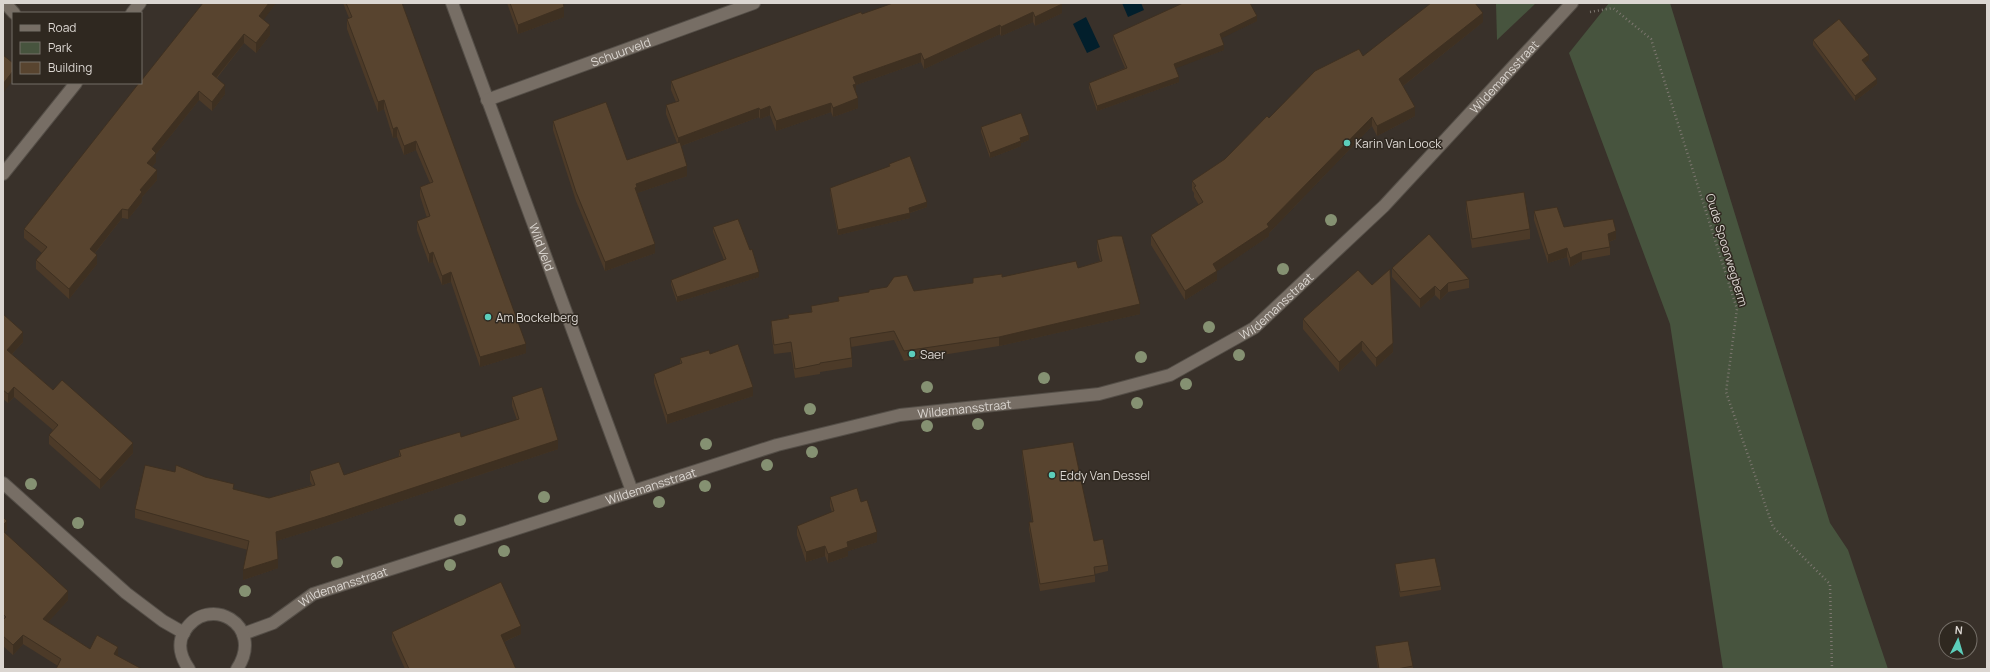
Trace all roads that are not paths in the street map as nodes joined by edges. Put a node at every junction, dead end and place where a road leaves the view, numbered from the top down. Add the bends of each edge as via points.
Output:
1 (5, 3) edge
2 (140, 3) edge
3 (452, 3) edge
4 (754, 3) edge
5 (1572, 3) edge
6 (13, 12) edge
7 (133, 12) edge
8 (75, 84) edge
9 (487, 100) junction
10 (3, 174) edge
11 (3, 483) edge
12 (632, 492) junction
13 (184, 633) junction
14 (243, 634) junction
15 (189, 669) edge
16 (237, 669) edge

1 - 6 street
2 - 7 street
3 - 9 street, Wild Veld
4 - 9 street, Schuurveld
5 - 12 street, Wildemansstraat via 1384,206 1254,328 1170,375 1099,394 900,415 777,445
8 - 10 street
9 - 12 street, Wild Veld
11 - 13 street via 126,593 163,621
12 - 14 street, Wildemansstraat via 313,594 273,623
13 - 14 street via 193,621 203,615 213,614 225,616 236,623
13 - 15 street via 180,644 181,654
14 - 16 street via 246,647 244,659

